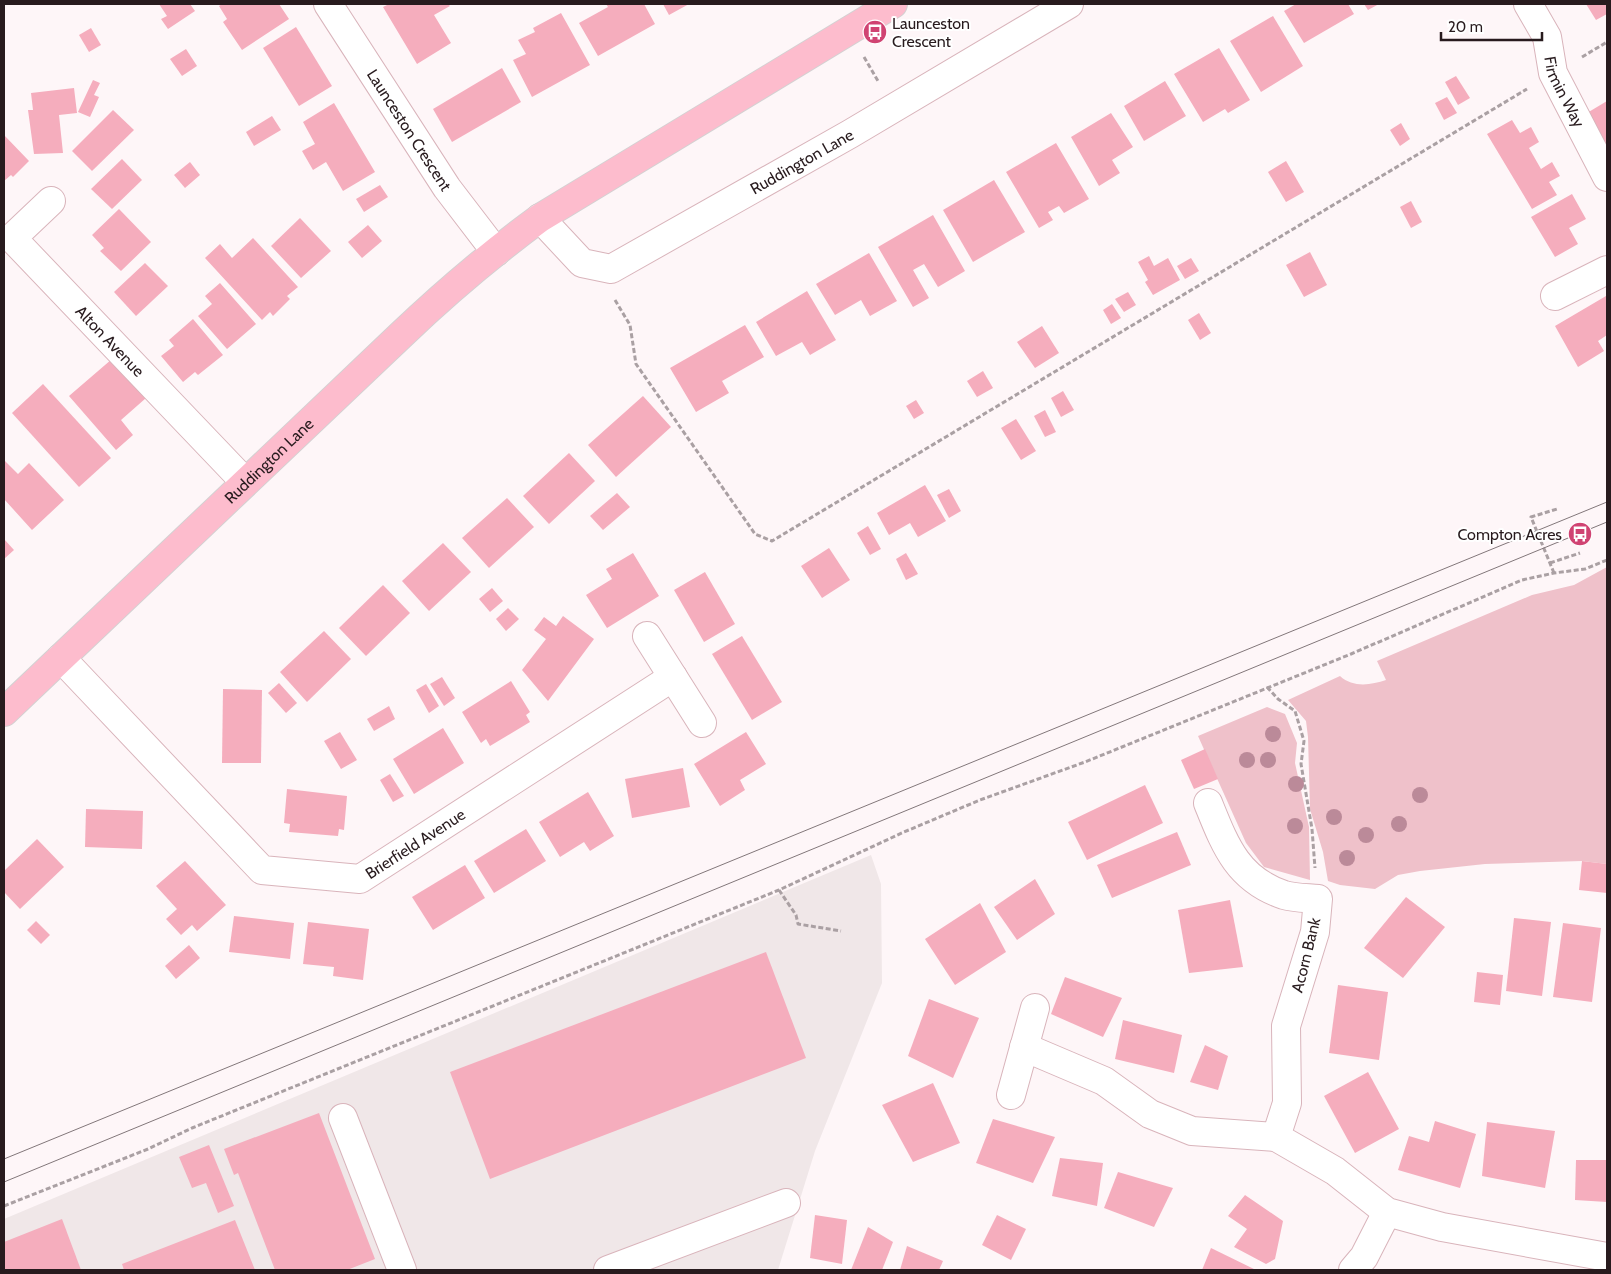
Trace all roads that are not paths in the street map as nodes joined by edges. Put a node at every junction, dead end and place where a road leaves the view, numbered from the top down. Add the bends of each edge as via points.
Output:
1 (328, 4) edge
2 (1069, 4) edge
3 (1528, 4) edge
4 (881, 7) edge
5 (1607, 176) edge
6 (51, 201) dead end
7 (540, 218) junction
8 (496, 252) junction
9 (1607, 270) edge
10 (1555, 296) dead end
11 (245, 482) junction
12 (647, 636) dead end
13 (61, 658) junction
14 (673, 677) junction
15 (4, 712) edge
16 (702, 723) dead end
17 (1208, 803) dead end
18 (1035, 1008) dead end
19 (1024, 1047) junction
20 (1011, 1095) dead end
21 (343, 1118) dead end
22 (1276, 1137) junction
23 (786, 1203) dead end
24 (1387, 1212) junction
25 (1607, 1257) edge
26 (402, 1270) edge
27 (608, 1270) edge
28 (1353, 1270) edge

1 - 8 street, Launceston Crescent via 447,188
2 - 7 street, Ruddington Lane via 611,269 582,263
3 - 5 street, Firmin Way via 1546,37 1553,73
4 - 7 main road, Ruddington Lane
6 - 11 street, Alton Avenue via 12,238
7 - 8 main road, Ruddington Lane
8 - 11 main road, Ruddington Lane via 442,296
9 - 10 street
11 - 13 main road, Ruddington Lane
12 - 14 street
13 - 14 street, Brierfield Avenue via 262,870 360,879
13 - 15 main road, Ruddington Lane
14 - 16 street
17 - 22 street, Acorn Bank via 1227,848 1246,874 1284,895 1318,899 1315,932 1286,1026 1286,1103
18 - 19 street
19 - 20 street
19 - 22 street via 1104,1081 1150,1114 1192,1131
21 - 26 street
22 - 24 street via 1335,1172
23 - 27 street
24 - 25 street via 1442,1227
24 - 28 street via 1364,1257

